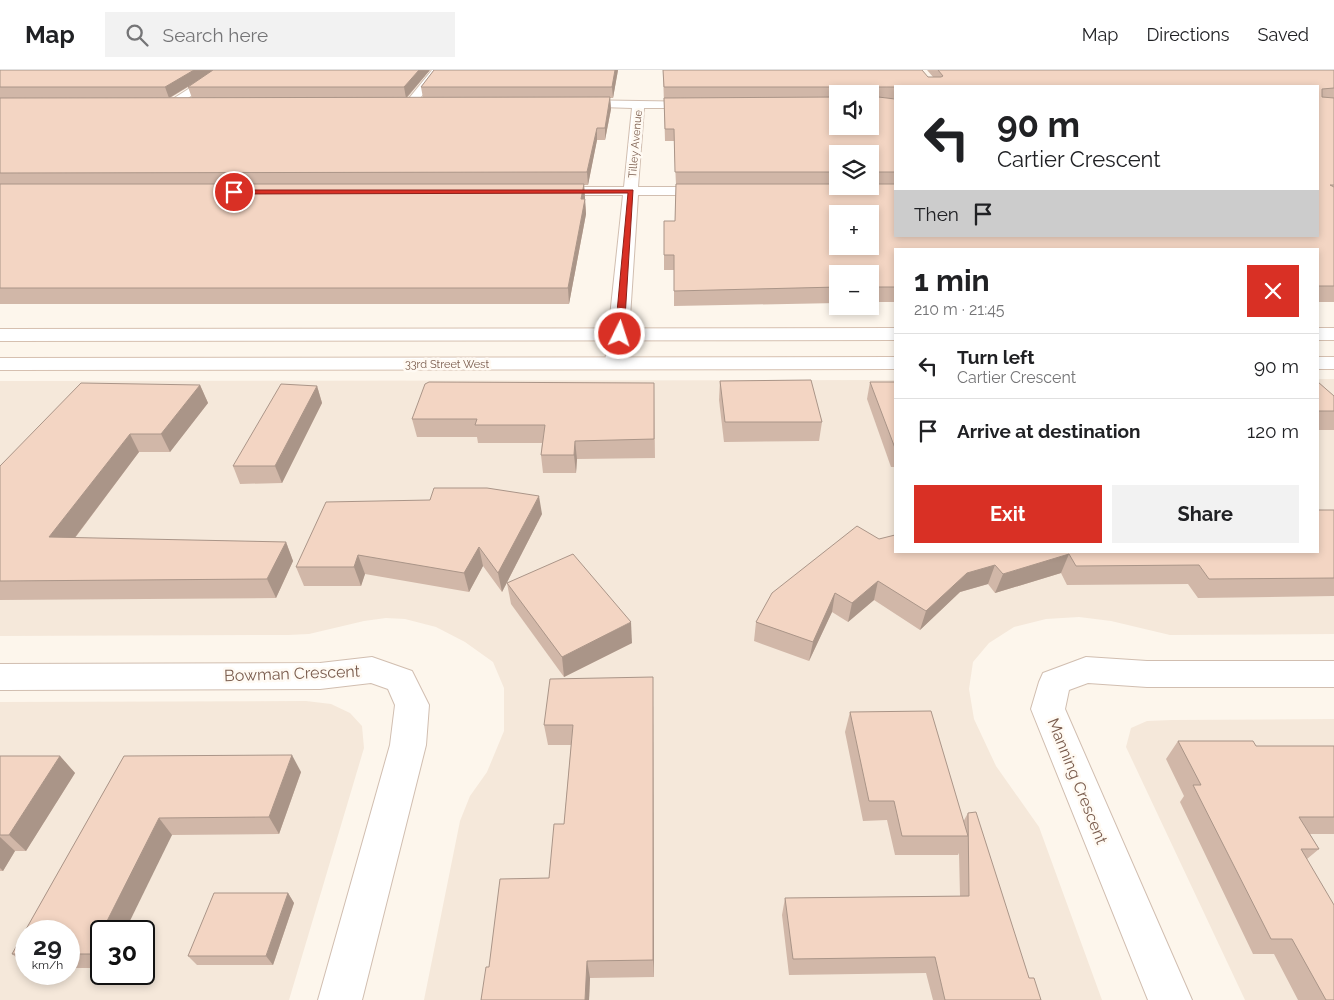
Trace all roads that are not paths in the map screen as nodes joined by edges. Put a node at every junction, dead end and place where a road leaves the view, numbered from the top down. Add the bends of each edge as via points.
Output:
1 (225, 70) edge
2 (437, 70) edge
3 (158, 104) edge
4 (172, 104) junction
5 (194, 104) edge
6 (396, 104) edge
7 (410, 104) junction
8 (424, 104) edge
9 (563, 104) edge
10 (638, 104) junction
11 (712, 104) edge
12 (536, 191) edge
13 (631, 191) junction
14 (727, 191) edge
15 (620, 334) junction
16 (894, 334) edge
17 (1319, 334) edge
18 (1334, 334) edge
19 (0, 335) edge
20 (616, 363) junction
21 (894, 363) edge
22 (1319, 363) edge
23 (1334, 363) edge
24 (0, 364) edge
25 (1334, 674) edge
26 (0, 677) edge
27 (340, 1000) edge
28 (1170, 1000) edge

1 - 4 street
2 - 7 street
3 - 4 street
4 - 5 street
6 - 7 street
7 - 8 street
9 - 10 street
10 - 11 street
10 - 13 street, Tilley Avenue
12 - 13 street
13 - 14 street
13 - 15 street, Tilley Avenue
15 - 16 street
15 - 19 street
15 - 20 street, Tilley Avenue
17 - 18 street
20 - 21 street, 33rd Street West
20 - 24 street, 33rd Street West
22 - 23 street
25 - 28 street, Manning Crescent via 1146,674 1086,670 1055,682 1048,709
26 - 27 street, Bowman Crescent via 320,676 372,670 400,680 412,705 408,745

